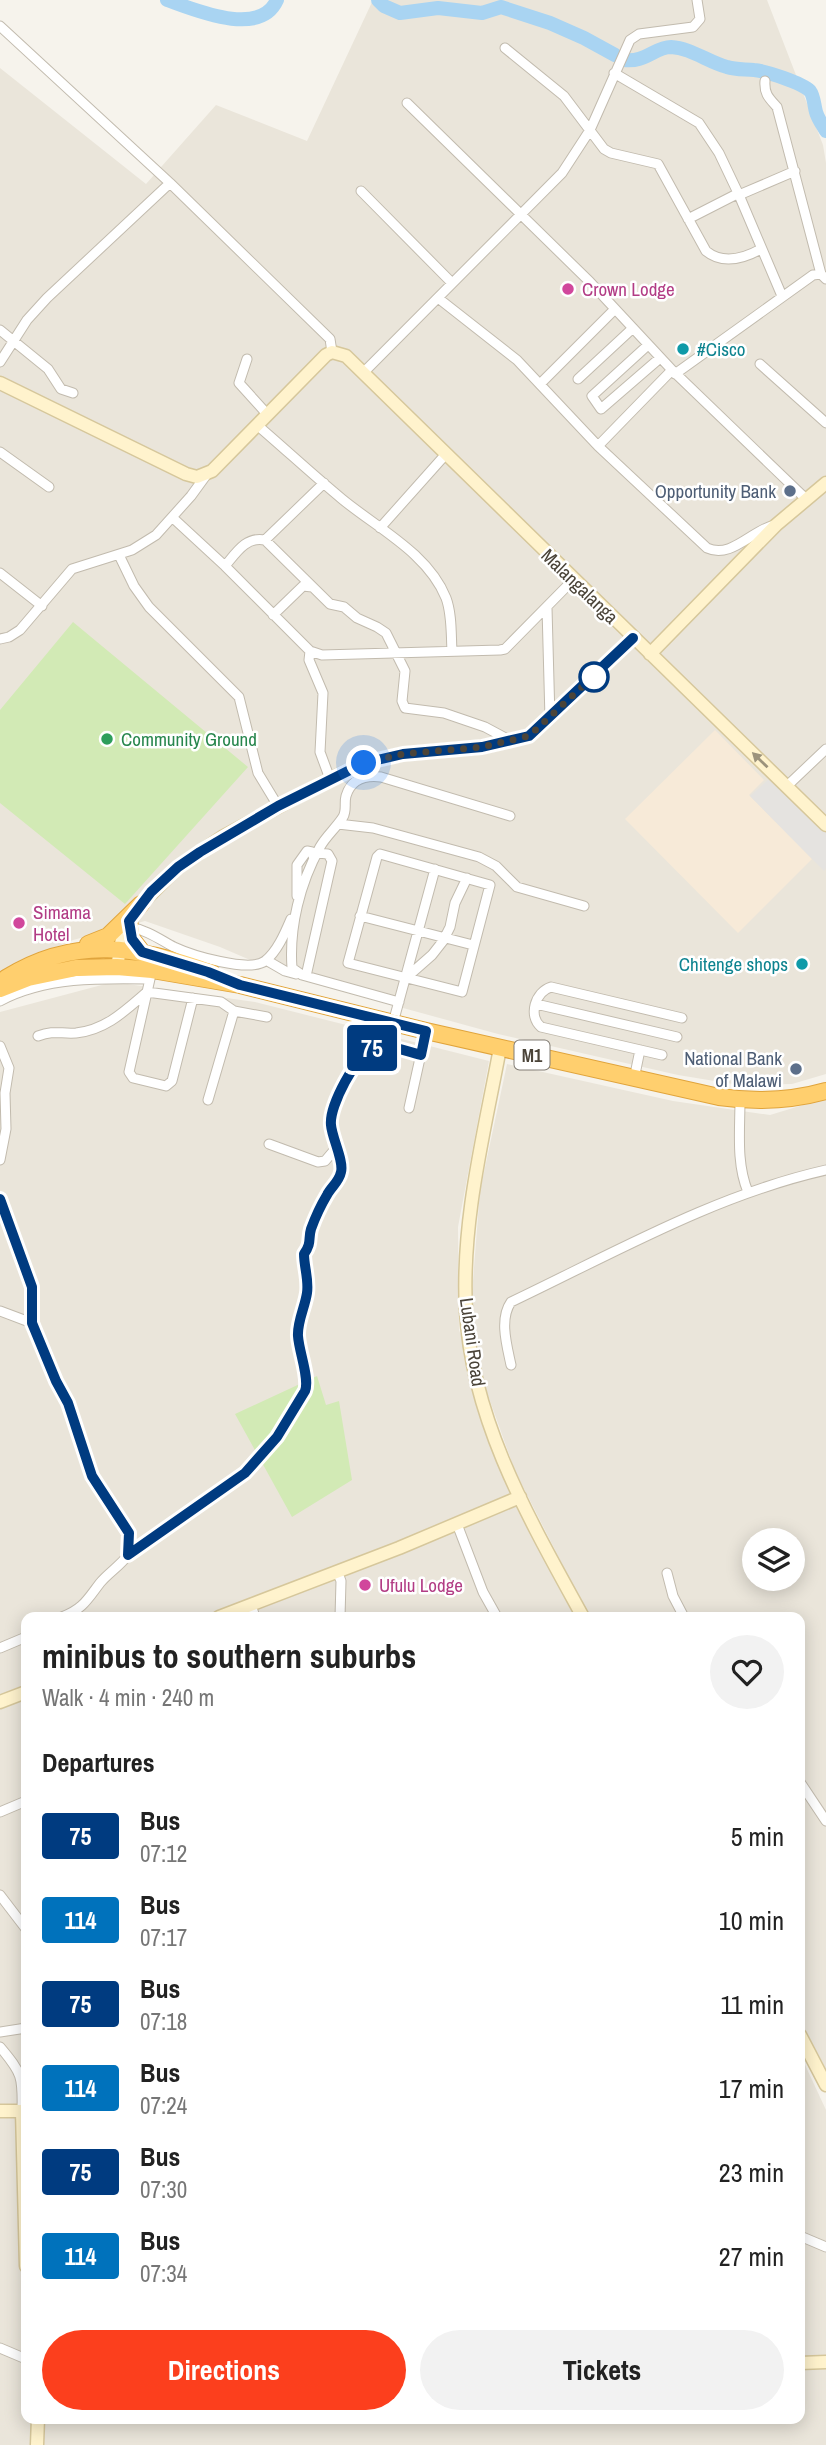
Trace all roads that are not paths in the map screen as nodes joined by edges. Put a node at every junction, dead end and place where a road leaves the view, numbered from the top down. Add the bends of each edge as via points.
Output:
1 (698, 0) edge
2 (0, 26) edge
3 (505, 48) dead end
4 (614, 73) junction
5 (765, 81) dead end
6 (407, 103) dead end
7 (590, 130) junction
8 (795, 171) junction
9 (170, 183) junction
10 (361, 191) dead end
11 (739, 195) junction
12 (521, 213) junction
13 (688, 219) junction
14 (761, 250) junction
15 (823, 276) edge
16 (452, 284) junction
17 (782, 296) junction
18 (438, 298) junction
19 (615, 309) junction
20 (633, 328) junction
21 (0, 330) edge
22 (14, 340) junction
23 (648, 345) junction
24 (332, 352) junction
25 (660, 358) junction
26 (247, 359) dead end
27 (0, 362) edge
28 (760, 363) dead end
29 (364, 372) junction
30 (674, 372) junction
31 (578, 379) dead end
32 (0, 383) edge
33 (540, 384) junction
34 (73, 393) dead end
35 (267, 414) junction
36 (826, 424) edge
37 (257, 425) junction
38 (598, 446) junction
39 (0, 452) edge
40 (446, 454) junction
41 (207, 474) junction
42 (324, 483) junction
43 (826, 483) edge
44 (49, 487) dead end
45 (806, 499) junction
46 (173, 518) junction
47 (776, 525) junction
48 (380, 528) junction
49 (265, 540) junction
50 (119, 555) junction
51 (225, 566) junction
52 (0, 573) edge
53 (573, 579) junction
54 (312, 587) junction
55 (42, 606) junction
56 (547, 606) junction
57 (273, 615) junction
58 (633, 638) junction
59 (0, 639) edge
60 (310, 651) junction
61 (452, 651) junction
62 (396, 652) junction
63 (650, 654) junction
64 (550, 719) junction
65 (511, 741) junction
66 (826, 749) edge
67 (330, 779) junction
68 (787, 786) junction
69 (278, 806) junction
70 (510, 816) dead end
71 (338, 824) junction
72 (826, 825) edge
73 (316, 856) junction
74 (435, 869) junction
75 (467, 878) junction
76 (141, 904) junction
77 (298, 904) junction
78 (584, 906) dead end
79 (360, 916) junction
80 (129, 924) junction
81 (419, 931) junction
82 (445, 938) junction
83 (473, 945) junction
84 (118, 948) junction
85 (142, 952) junction
86 (46, 958) junction
87 (266, 960) junction
88 (117, 967) junction
89 (151, 975) junction
90 (304, 976) junction
91 (406, 979) junction
92 (0, 982) edge
93 (240, 985) junction
94 (0, 989) edge
95 (147, 992) junction
96 (192, 998) junction
97 (0, 1001) edge
98 (399, 1002) junction
99 (536, 1004) junction
100 (234, 1011) junction
101 (267, 1017) dead end
102 (682, 1018) dead end
103 (393, 1023) junction
104 (426, 1031) junction
105 (38, 1036) dead end
106 (677, 1037) dead end
107 (0, 1046) edge
108 (500, 1048) junction
109 (640, 1050) junction
110 (421, 1055) junction
111 (662, 1055) dead end
112 (634, 1079) junction
113 (826, 1091) edge
114 (208, 1100) dead end
115 (740, 1100) junction
116 (409, 1108) dead end
117 (269, 1144) dead end
118 (336, 1148) junction
119 (0, 1160) edge
120 (826, 1170) edge
121 (748, 1192) junction
122 (0, 1199) edge
123 (0, 1311) edge
124 (32, 1323) junction
125 (511, 1365) dead end
126 (520, 1497) junction
127 (457, 1524) junction
128 (128, 1555) junction
129 (337, 1571) junction
130 (667, 1573) dead end
131 (253, 1611) edge
132 (71, 1612) edge
133 (340, 1612) edge
134 (491, 1612) edge
135 (580, 1612) edge
136 (681, 1612) edge
137 (21, 1639) edge
138 (0, 1647) edge
139 (21, 1694) edge
140 (0, 1702) edge
141 (805, 1790) edge
142 (21, 1803) edge
143 (0, 1812) edge
144 (826, 1821) edge
145 (0, 1895) edge
146 (21, 1923) edge
147 (21, 2029) edge
148 (0, 2032) edge
149 (805, 2045) edge
150 (0, 2047) edge
151 (21, 2076) edge
152 (826, 2085) edge
153 (0, 2111) edge
154 (21, 2111) edge
155 (805, 2238) edge
156 (826, 2247) edge
157 (0, 2348) edge
158 (21, 2357) edge
159 (826, 2362) edge
160 (805, 2363) edge
161 (38, 2424) edge
162 (37, 2445) edge

1 - 4 street via 697,24 634,36
2 - 9 street
3 - 7 street via 564,96
4 - 7 street
4 - 11 street via 699,123
5 - 8 street
6 - 12 street
7 - 12 street via 562,173
7 - 13 street via 611,153 658,164
8 - 11 street
8 - 15 street
9 - 22 street via 47,298
9 - 24 street via 330,339
10 - 16 street
11 - 13 street
11 - 14 street
12 - 16 street
12 - 19 street
13 - 14 street via 711,256 738,259
14 - 17 street
15 - 17 street via 814,275
16 - 18 street
17 - 30 street via 737,332
18 - 29 street
18 - 33 street via 517,360
19 - 20 street
19 - 33 street
20 - 23 street
20 - 31 street
21 - 22 street
22 - 27 street
22 - 34 street via 48,369 61,389
23 - 25 street
23 - 25 street via 592,396 601,410
24 - 29 street, Malangalanga via 346,356
24 - 35 street
25 - 30 street
26 - 35 street via 239,383
28 - 36 street
29 - 40 street, Malangalanga
30 - 38 street
30 - 45 street
32 - 41 street via 186,474
33 - 38 street
35 - 37 street
37 - 41 street
37 - 42 street
38 - 47 street via 713,551 726,551
39 - 44 street
40 - 48 street
40 - 53 street, Malangalanga
41 - 46 street
42 - 48 street
42 - 49 street
43 - 45 street
45 - 47 street
46 - 50 street via 144,544
46 - 51 street
47 - 63 street
48 - 61 street via 435,578 446,598
49 - 51 street via 252,539
49 - 54 street
50 - 55 street via 72,569
50 - 69 street via 149,607 239,697 258,773
51 - 57 street
52 - 55 street
53 - 56 street
53 - 58 street, Malangalanga
54 - 57 street via 303,586
54 - 62 street via 330,604 344,607 386,633
55 - 59 street via 20,630
56 - 61 street via 505,649
56 - 64 street
57 - 60 street
58 - 63 street, Malangalanga
58 - 64 street
60 - 62 street via 322,655
60 - 67 street via 309,660 323,694 320,752
61 - 62 street
62 - 65 street via 405,671 405,708 444,713
68 -> 63 street, Malangalanga
64 - 65 street via 529,736
65 - 67 street via 383,757
66 - 68 street
67 - 69 street
68 - 72 street, Malangalanga
69 - 76 street via 200,852
70 - 71 street via 370,776 356,780 349,789
71 - 73 street
71 - 78 street via 373,828 479,857 517,887
73 - 77 street via 307,851 297,865
73 - 90 street via 328,854 332,861
74 - 75 street
74 - 79 street via 378,856
74 - 81 street
75 - 82 street
75 - 83 street via 490,888
76 - 80 street
76 - 86 highway, M1 via 103,938
77 - 87 street
77 - 90 street via 292,965
79 - 81 street
79 - 91 street via 349,964
80 - 84 street
80 - 85 highway via 132,939
80 - 87 street via 215,962 253,965
81 - 82 street
81 - 91 street
82 - 83 street
82 - 91 street
83 - 91 street via 460,993
84 - 85 highway, M1
84 - 86 highway, M1 via 82,949
84 - 88 street
85 - 93 highway, M1
86 - 92 highway, M1
87 - 90 street
88 - 89 highway, M1
88 - 94 highway, M1 via 76,968
89 - 93 highway, M1
89 - 95 street
89 - 97 street via 65,982 23,990
90 - 98 street
91 - 98 street
93 - 103 highway, M1
95 - 96 street
95 - 96 street via 129,1072 133,1078 166,1086 172,1081
95 - 105 street via 101,1027
96 - 100 street via 221,1002
98 - 103 street
99 - 102 street via 541,991 551,987
99 - 106 street
99 - 109 street via 534,1020 541,1027
100 - 101 street
100 - 114 street
103 - 104 highway, M1
104 - 108 highway, M1
104 - 110 street
107 - 119 street via 9,1068
108 - 112 highway, M1
108 - 126 street, Lubani Road via 472,1198 466,1309 478,1388
109 - 111 street
109 - 112 street
110 - 116 street
110 - 118 street via 381,1045 365,1053 332,1112
112 - 115 highway, M1
113 - 115 highway, M1
115 - 121 street via 741,1164
117 - 118 street via 318,1162 325,1161
118 - 128 street via 341,1172 326,1195 304,1254 307,1290 298,1333 308,1385 305,1391 277,1437 245,1473
120 - 121 street
121 - 125 street via 510,1303 505,1321
122 - 124 street via 32,1287
123 - 124 street
124 - 128 street via 68,1403 92,1476 129,1533
126 - 127 street
126 - 135 street, Lubani Road
127 - 129 street
127 - 134 street
128 - 132 street via 85,1604
129 - 131 street
129 - 133 street
130 - 136 street
137 - 138 street
139 - 140 street
141 - 144 street
142 - 143 street
145 - 146 street
147 - 148 street
149 - 152 street
150 - 151 street
153 - 154 street
155 - 156 street
157 - 158 street
159 - 160 street
161 - 162 street

